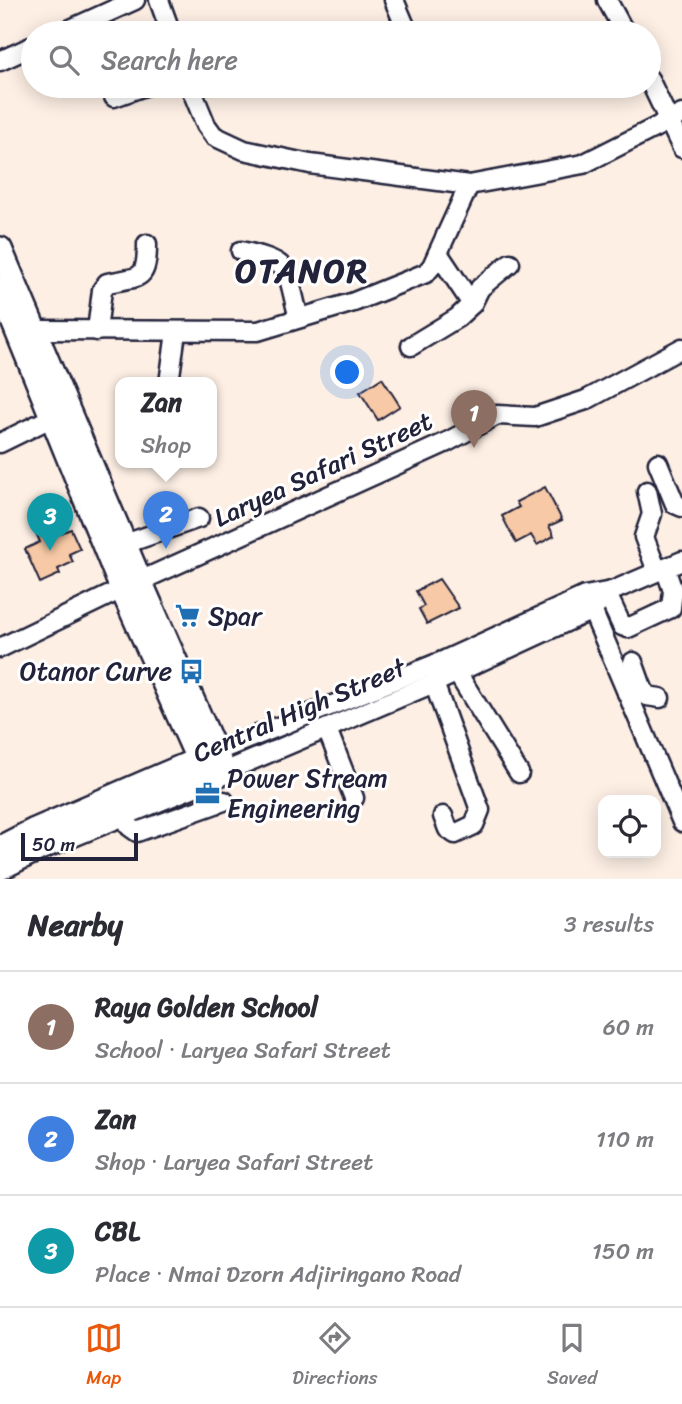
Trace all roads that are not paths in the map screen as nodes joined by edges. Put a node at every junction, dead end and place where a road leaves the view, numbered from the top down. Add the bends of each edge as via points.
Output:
1 (135, 0) edge
2 (159, 0) edge
3 (394, 0) edge
4 (607, 0) edge
5 (89, 21) edge
6 (167, 21) edge
7 (403, 21) edge
8 (618, 21) edge
9 (21, 51) edge
10 (0, 61) edge
11 (661, 96) edge
12 (195, 98) edge
13 (676, 118) edge
14 (682, 148) edge
15 (468, 185) junction
16 (147, 244) dead end
17 (0, 249) edge
18 (241, 251) dead end
19 (438, 253) junction
20 (510, 263) dead end
21 (0, 289) edge
22 (472, 304) junction
23 (299, 318) junction
24 (34, 330) junction
25 (97, 331) junction
26 (176, 332) junction
27 (411, 346) dead end
28 (682, 348) edge
29 (170, 377) edge
30 (53, 416) junction
31 (0, 443) edge
32 (658, 463) dead end
33 (647, 491) dead end
34 (682, 507) edge
35 (199, 518) dead end
36 (125, 544) junction
37 (668, 566) edge
38 (131, 585) junction
39 (610, 593) junction
40 (592, 610) junction
41 (0, 648) edge
42 (633, 662) dead end
43 (456, 671) junction
44 (434, 683) junction
45 (634, 690) junction
46 (660, 698) dead end
47 (327, 729) junction
48 (211, 766) junction
49 (519, 774) dead end
50 (354, 798) dead end
51 (224, 801) dead end
52 (124, 815) junction
53 (443, 816) dead end
54 (682, 822) edge
55 (0, 848) edge
56 (0, 868) edge

1 - 5 street
2 - 6 street
3 - 7 street
4 - 8 street
9 - 10 street
11 - 13 street
12 - 15 street via 214,136 244,150 310,164
13 - 14 street
13 - 15 street via 583,164
15 - 19 street
16 - 25 street via 143,273 107,283 102,290
17 - 24 main road
18 - 23 street via 284,265
19 - 22 street
19 - 23 street via 418,279
20 - 22 street via 480,288
21 - 30 main road
22 - 27 street
23 - 26 street via 258,331
24 - 25 street
24 - 36 main road
25 - 26 street
26 - 29 street
28 - 38 street, Laryea Safari Street via 586,400 535,416 497,415
30 - 31 street
30 - 38 main road
32 - 34 street via 674,504
33 - 37 street via 652,513 645,537
35 - 36 street
36 - 38 main road
37 - 39 street, Central High Street
37 - 39 street via 671,608 634,626 622,626
38 - 41 street, Laryea Safari Street
38 - 48 main road
39 - 40 street, Central High Street
39 - 48 street, Central High Street via 585,596
40 - 43 street, Central High Street
40 - 45 street
42 - 45 street
43 - 44 street, Central High Street
43 - 49 street
44 - 47 street, Central High Street
44 - 53 street via 480,810 474,825 455,834
45 - 46 street
45 - 54 street
47 - 48 street, Central High Street
47 - 50 street
48 - 52 main road, Central High Street
48 - 55 main road, Central High Street via 35,830
51 - 52 street via 137,832
52 - 56 main road, Central High Street

